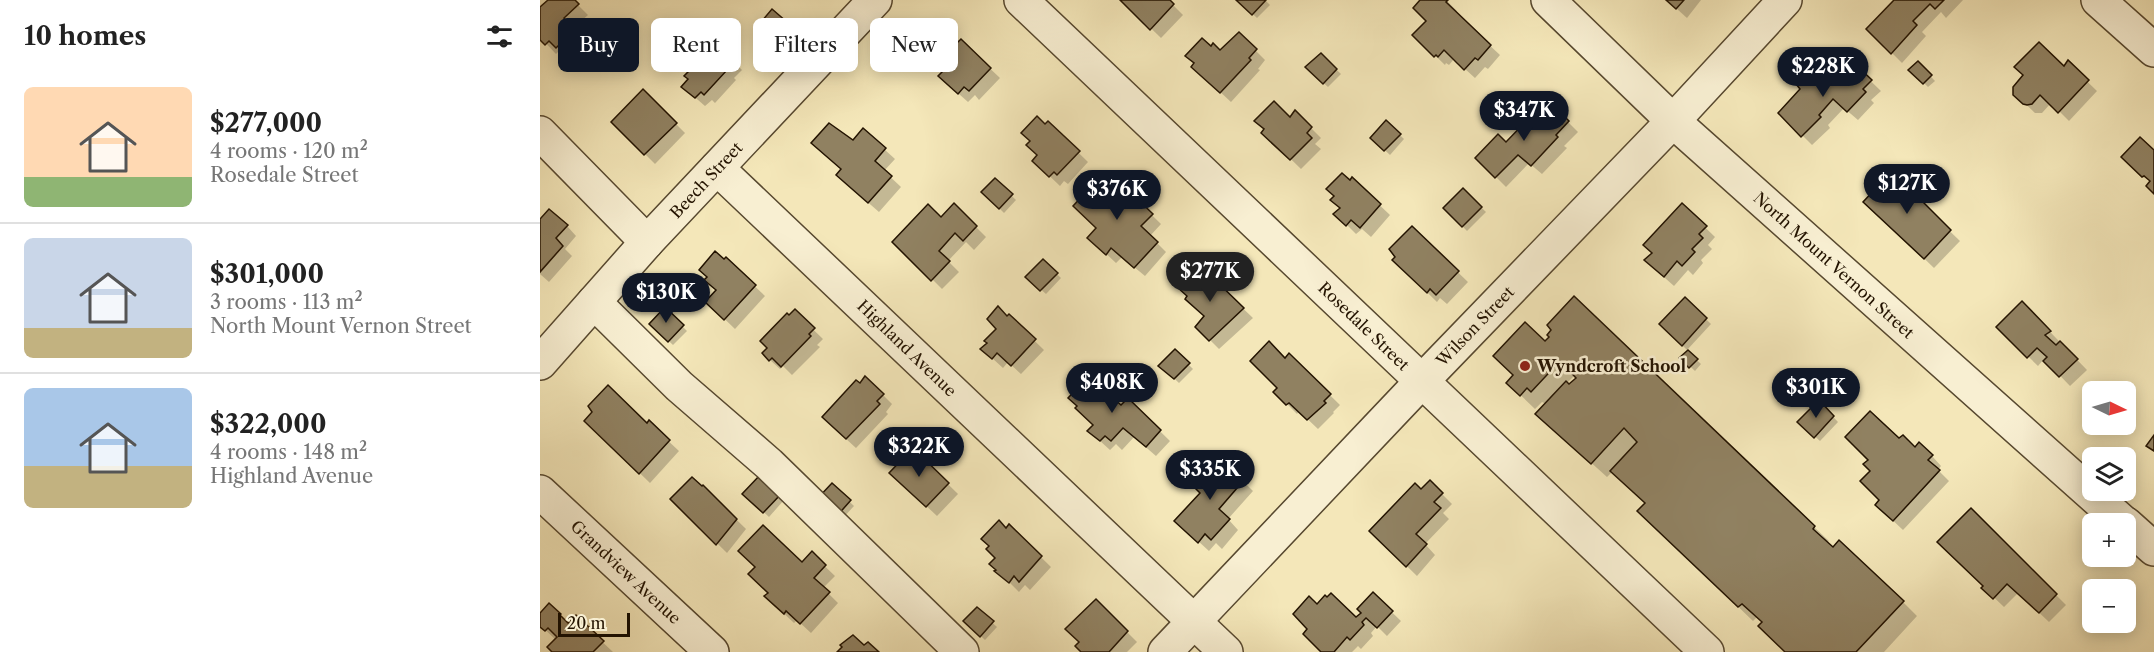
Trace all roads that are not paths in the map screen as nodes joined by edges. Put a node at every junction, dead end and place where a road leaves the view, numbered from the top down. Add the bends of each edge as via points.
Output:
1 (875, 0) edge
2 (1022, 0) edge
3 (1548, 0) edge
4 (1785, 0) edge
5 (2098, 0) edge
6 (2154, 50) edge
7 (1673, 121) junction
8 (540, 133) edge
9 (717, 168) junction
10 (647, 242) junction
11 (594, 302) junction
12 (540, 363) edge
13 (1422, 381) junction
14 (540, 492) edge
15 (2113, 513) edge
16 (2136, 533) edge
17 (2154, 549) edge
18 (1194, 621) junction
19 (712, 652) edge
20 (962, 652) edge
21 (1165, 652) edge
22 (1226, 652) edge
23 (1707, 652) edge

1 - 9 street, Beech Street
2 - 13 street, Rosedale Street
3 - 7 street, North Mount Vernon Street
4 - 7 street, Wilson Street
5 - 6 street
7 - 13 street, Wilson Street
7 - 15 street, North Mount Vernon Street
8 - 10 street
9 - 10 street, Beech Street
9 - 18 street, Highland Avenue
10 - 11 street, Beech Street
11 - 12 street, Beech Street
11 - 20 street via 679,386 769,464
13 - 18 street, Wilson Street
13 - 23 street, Rosedale Street
14 - 19 street, Grandview Avenue
16 - 17 street, North Mount Vernon Street
18 - 21 street, Wilson Street
18 - 22 street, Highland Avenue

